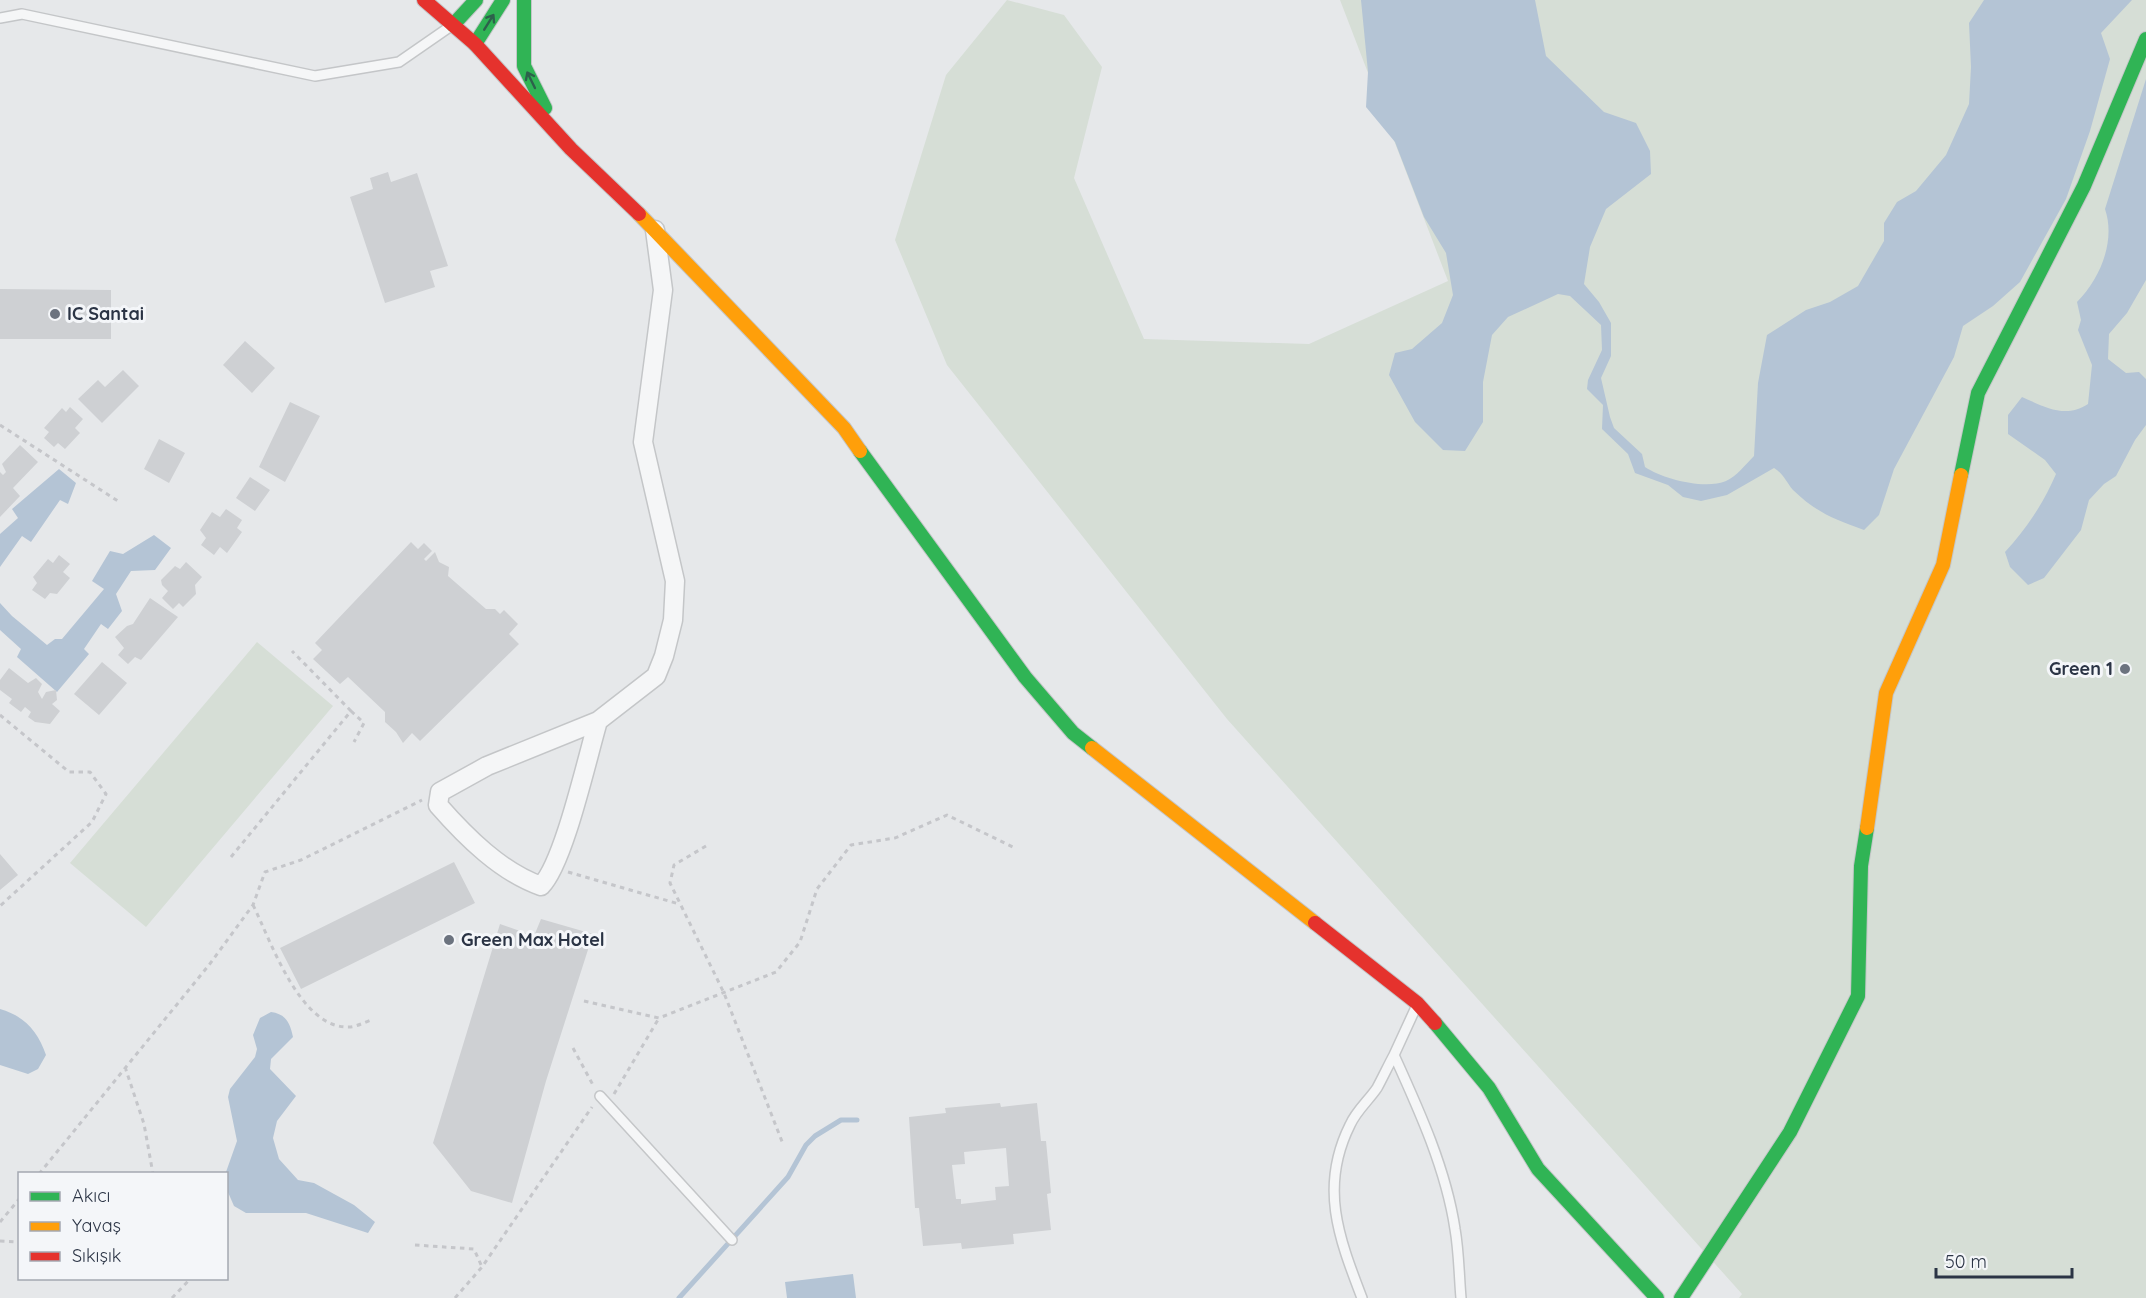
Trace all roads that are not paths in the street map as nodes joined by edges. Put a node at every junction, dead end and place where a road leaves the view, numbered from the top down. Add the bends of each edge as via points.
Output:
1 (424, 0) edge
2 (476, 0) edge
3 (502, 0) edge
4 (524, 0) edge
5 (0, 18) edge
6 (453, 25) junction
7 (2146, 39) edge
8 (475, 44) junction
9 (571, 149) junction
10 (656, 230) junction
11 (598, 721) junction
12 (1418, 1003) junction
13 (1394, 1055) junction
14 (600, 1096) road end
15 (732, 1240) dead end
16 (1362, 1298) edge
17 (1461, 1298) edge
18 (1658, 1298) edge
19 (1681, 1298) edge

1 - 6 street
2 - 6 street
8 -> 3 street
9 -> 4 street via 524,66
5 - 6 lane via 21,14 315,76 399,62
6 - 8 street
7 - 19 street via 2084,186 1978,393 1944,565 1886,693 1862,866 1858,996 1790,1132
8 - 9 street
9 - 10 street
10 - 11 street via 663,290 643,442 675,581 674,620 656,676
10 - 12 street via 844,428 1026,677 1073,733
11 - 11 street via 554,868 541,886 519,879 460,830 438,805 440,792 487,766
12 - 13 lane
12 - 18 street via 1497,1100 1521,1146 1538,1168
13 - 16 lane via 1351,1122 1337,1153 1332,1194 1339,1234
13 - 17 lane via 1420,1112 1440,1173 1455,1228
14 - 15 lane

